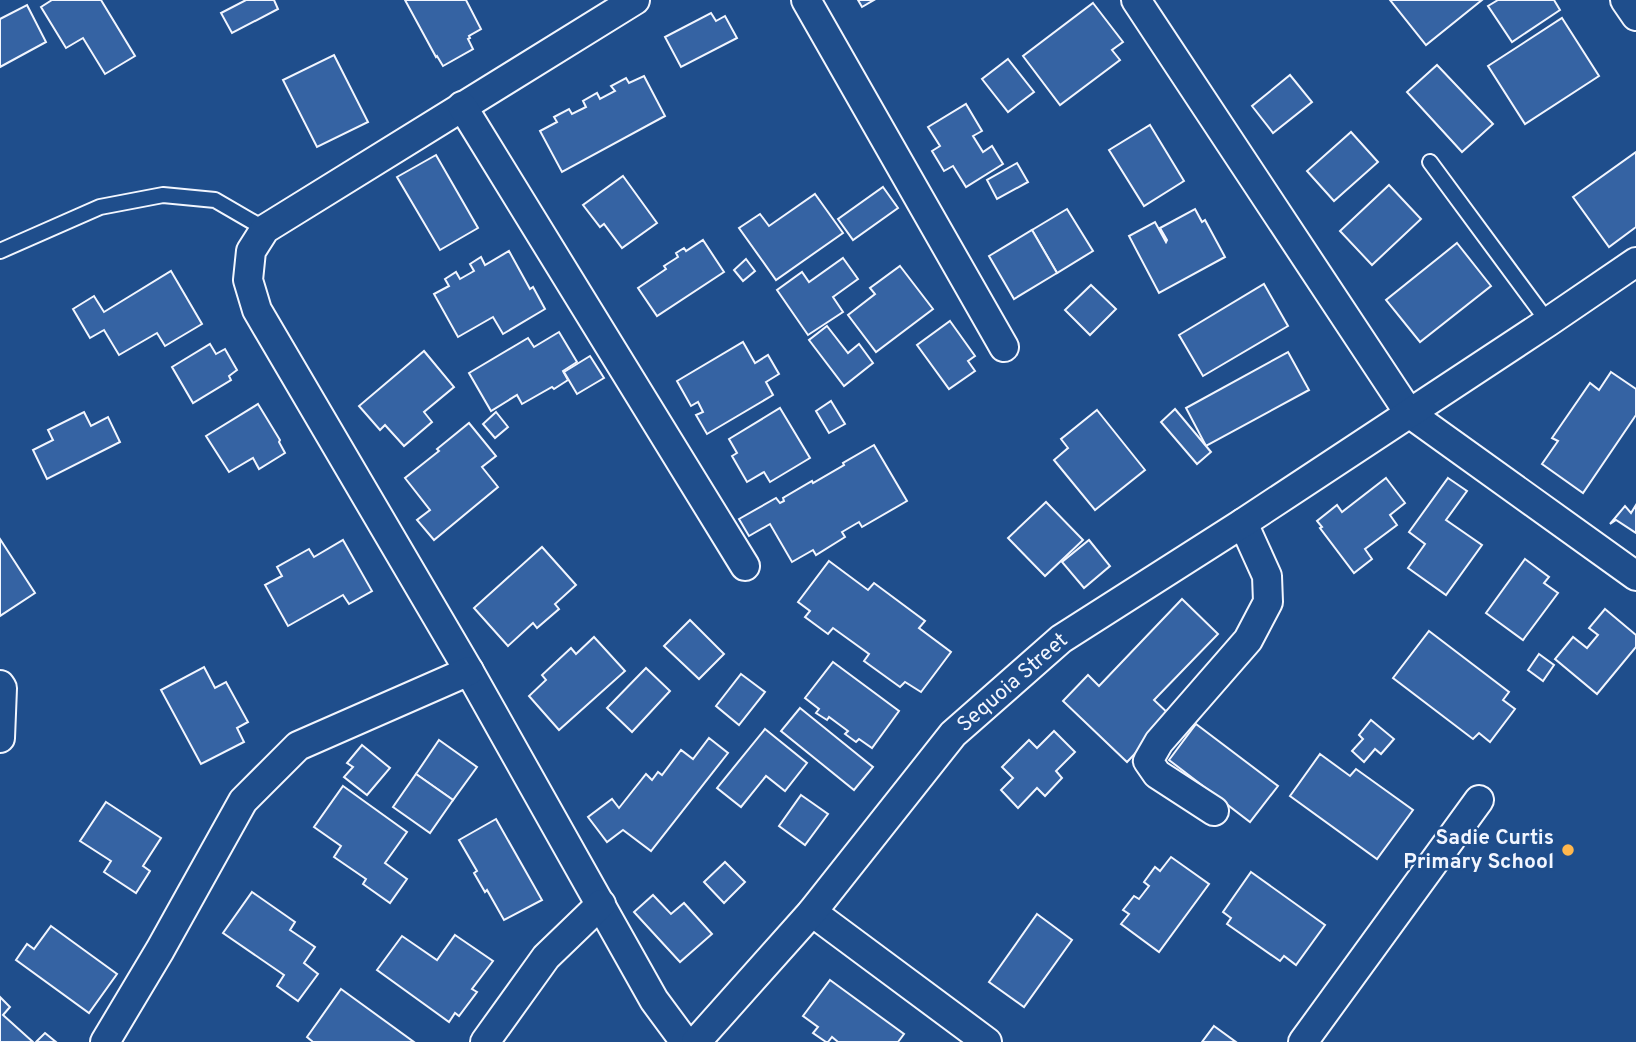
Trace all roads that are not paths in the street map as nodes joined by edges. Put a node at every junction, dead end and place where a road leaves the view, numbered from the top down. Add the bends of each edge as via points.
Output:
1 (635, 0) edge
2 (806, 0) edge
3 (1136, 0) edge
4 (1625, 0) edge
5 (1636, 16) edge
6 (462, 106) junction
7 (1430, 162) dead end
8 (265, 229) junction
9 (0, 251) edge
10 (1636, 262) edge
11 (1548, 322) junction
12 (1004, 347) dead end
13 (1409, 413) junction
14 (1243, 523) junction
15 (745, 566) dead end
16 (1636, 576) edge
17 (469, 671) junction
18 (0, 685) edge
19 (0, 738) edge
20 (1479, 800) dead end
21 (1214, 811) dead end
22 (601, 904) junction
23 (812, 912) junction
24 (105, 1042) edge
25 (485, 1042) edge
26 (685, 1042) edge
27 (696, 1042) edge
28 (987, 1042) edge
29 (1303, 1042) edge

1 - 6 street
2 - 12 street
3 - 13 street
4 - 5 street
6 - 8 street
6 - 15 street
7 - 11 lane
8 - 9 lane via 215,200 163,195 100,207
8 - 17 street via 251,251 248,280 257,310
10 - 11 street, Sequoia Street
11 - 13 street, Sequoia Street
13 - 14 street, Sequoia Street
13 - 16 street
14 - 21 street via 1267,576 1268,601 1248,640 1158,743 1148,761 1157,774
14 - 23 street, Sequoia Street via 1061,639 953,734
17 - 22 street
17 - 24 street via 298,746 243,801
18 - 19 street
20 - 29 street
22 - 25 street via 546,957
22 - 26 street via 654,1000
23 - 27 street, Sequoia Street
23 - 28 street

